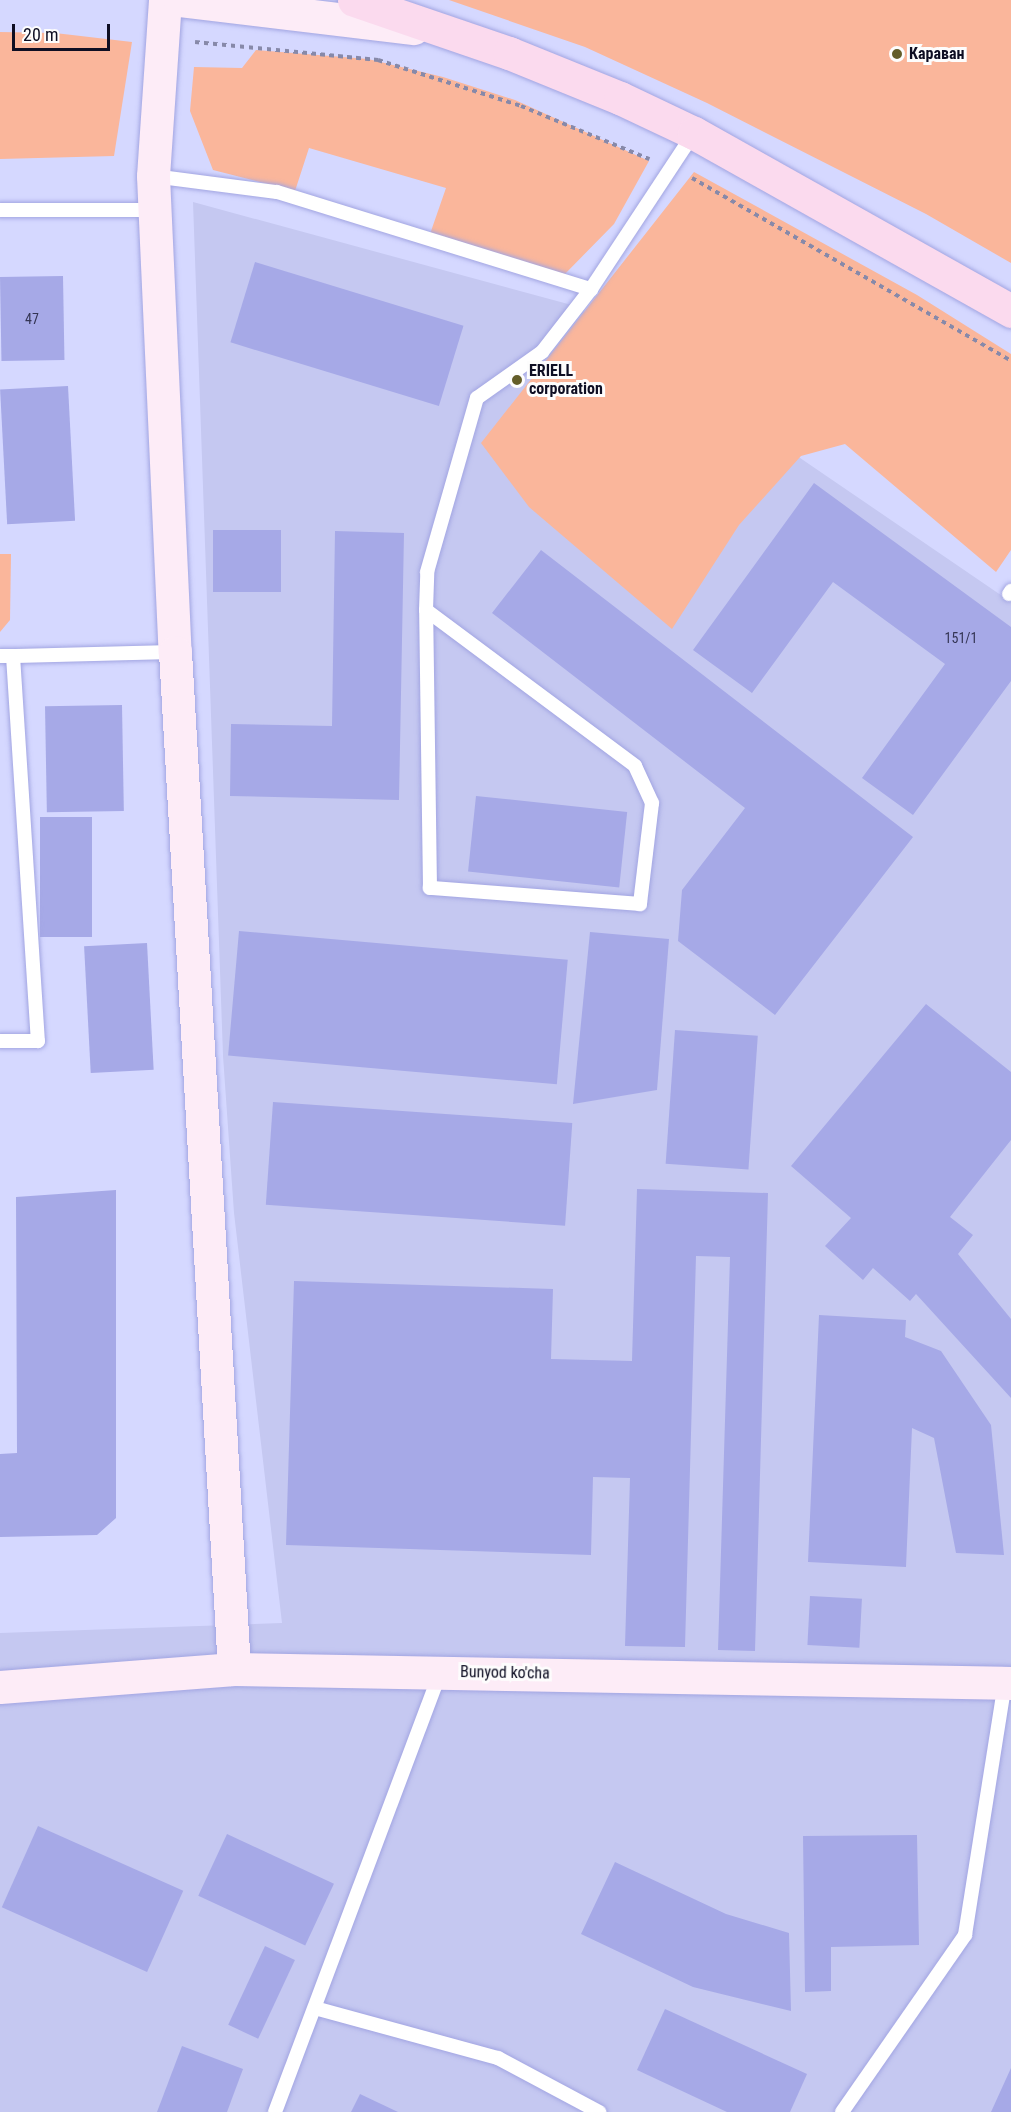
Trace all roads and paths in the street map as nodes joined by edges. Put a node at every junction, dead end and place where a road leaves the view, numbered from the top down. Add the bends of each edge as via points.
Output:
1 (165, 0) edge
2 (180, 0) edge
3 (354, 0) edge
4 (442, 31) junction
5 (164, 39) junction
6 (694, 133) junction
7 (672, 168) junction
8 (153, 176) junction
9 (0, 210) edge
10 (154, 210) junction
11 (591, 290) junction
12 (1011, 311) edge
13 (1011, 361) edge
14 (426, 610) junction
15 (175, 652) junction
16 (6, 656) edge
17 (0, 1041) edge
18 (234, 1669) junction
19 (441, 1672) junction
20 (1008, 1683) edge
21 (0, 1687) edge
22 (315, 2008) junction
23 (275, 2112) edge
24 (599, 2112) edge
25 (842, 2112) edge

1 - 5 street
2 - 4 street
3 - 4 main road
4 - 6 main road via 620,98
5 - 7 path via 378,60 521,106
5 - 8 street
6 - 7 lane
6 - 12 main road
7 - 11 lane
7 - 13 path via 911,300
8 - 10 street
8 - 11 lane via 277,192
9 - 10 lane
10 - 15 street
11 - 14 lane via 542,352 477,398 427,572
14 - 14 lane via 635,766 652,803 640,904 430,888
15 - 16 lane
15 - 18 street
16 - 17 lane via 38,1041
18 - 19 street, Bunyod ko'cha
18 - 21 street, Bunyod ko'cha
19 - 20 street, Bunyod ko'cha
19 - 22 lane
20 - 25 lane via 965,1935
22 - 23 lane
22 - 24 lane via 498,2058

